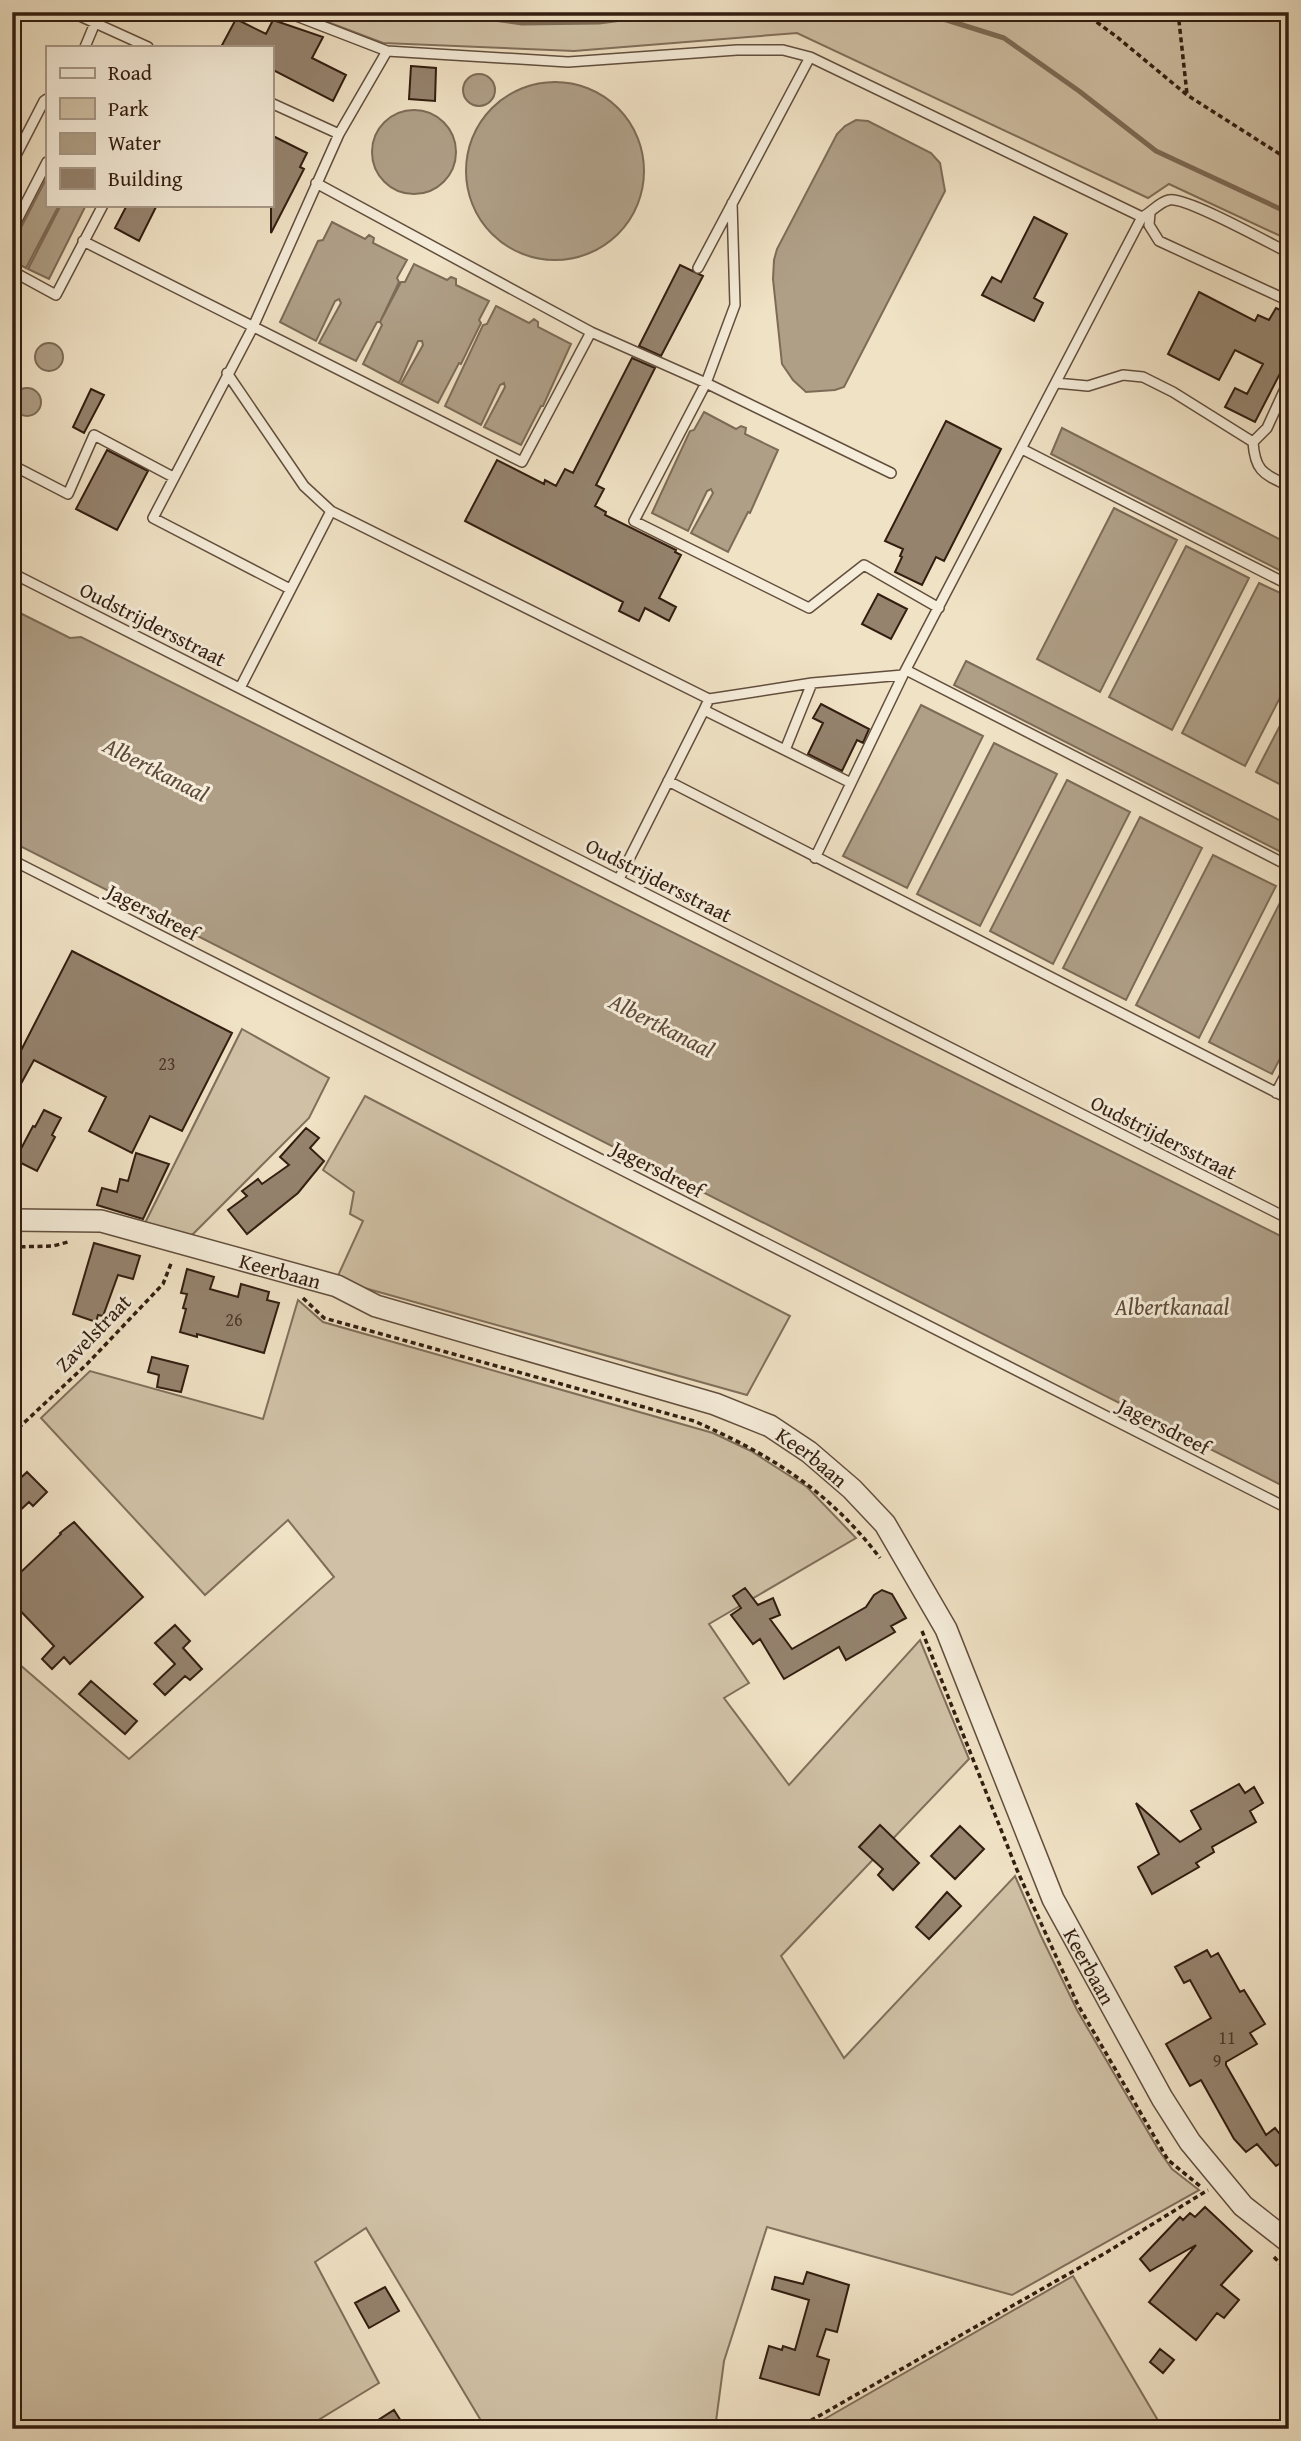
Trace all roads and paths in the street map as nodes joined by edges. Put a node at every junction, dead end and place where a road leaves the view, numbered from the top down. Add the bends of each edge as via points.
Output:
1 (72, 12) edge
2 (286, 12) edge
3 (1083, 12) edge
4 (1178, 12) edge
5 (95, 23) junction
6 (85, 46) edge
7 (146, 46) edge
8 (387, 51) junction
9 (810, 57) junction
10 (1187, 95) junction
11 (46, 100) edge
12 (273, 104) edge
13 (340, 134) junction
14 (1289, 160) edge
15 (12, 163) edge
16 (46, 164) edge
17 (316, 183) junction
18 (732, 203) junction
19 (102, 206) edge
20 (1146, 215) junction
21 (12, 230) edge
22 (83, 241) junction
23 (1289, 253) edge
24 (698, 268) dead end
25 (12, 271) edge
26 (1289, 301) edge
27 (253, 327) junction
28 (591, 332) junction
29 (228, 373) junction
30 (1289, 380) edge
31 (706, 383) junction
32 (1056, 383) junction
33 (1253, 442) junction
34 (1022, 449) junction
35 (12, 465) edge
36 (891, 473) dead end
37 (173, 477) junction
38 (1289, 486) edge
39 (331, 511) junction
40 (12, 573) edge
41 (1289, 585) edge
42 (290, 589) junction
43 (939, 608) junction
44 (905, 672) junction
45 (812, 683) junction
46 (240, 688) junction
47 (709, 698) junction
48 (704, 710) junction
49 (785, 750) junction
50 (668, 781) junction
51 (849, 782) junction
52 (815, 858) junction
53 (12, 860) edge
54 (1289, 866) edge
55 (619, 879) junction
56 (1289, 1068) edge
57 (1276, 1093) junction
58 (1289, 1099) edge
59 (1289, 1219) edge
60 (12, 1220) edge
61 (78, 1239) dead end
62 (12, 1247) edge
63 (161, 1256) dead end
64 (297, 1295) dead end
65 (12, 1434) edge
66 (1289, 1509) edge
67 (883, 1562) dead end
68 (919, 1623) dead end
69 (1214, 2191) junction
70 (1289, 2242) edge
71 (1266, 2249) dead end
72 (1289, 2273) edge
73 (796, 2429) edge

1 - 5 lane
2 - 8 lane
3 - 10 path
4 - 10 path
5 - 6 lane
5 - 7 lane
8 - 9 lane via 568,62 737,50 783,50
8 - 13 lane
9 - 18 lane
9 - 20 lane
10 - 14 path
11 - 15 lane
12 - 13 lane
13 - 17 lane
16 - 21 lane
17 - 27 lane
17 - 28 lane
18 - 24 lane
18 - 31 lane via 735,305
19 - 22 lane
20 - 23 lane via 1161,203 1176,200
20 - 26 lane via 1159,241
20 - 32 lane
22 - 25 lane via 57,295
22 - 27 lane
27 - 28 lane via 522,462
27 - 29 lane
28 - 31 lane
29 - 37 lane
29 - 39 lane via 304,486
30 - 33 lane via 1267,428
31 - 36 lane
31 - 43 lane via 634,521 809,608 864,565
32 - 33 lane via 1088,386 1123,375 1143,377
32 - 34 lane
33 - 38 lane via 1254,460 1264,474
34 - 41 lane
34 - 43 lane
35 - 37 lane via 68,494 94,435
37 - 42 lane via 153,518
39 - 42 lane
39 - 47 lane
40 - 46 lane, Oudstrijdersstraat
42 - 46 lane
43 - 44 lane
44 - 45 lane
44 - 51 lane
44 - 54 lane
45 - 47 lane
45 - 49 lane
46 - 55 lane, Oudstrijdersstraat
47 - 48 lane
48 - 49 lane
48 - 50 lane
49 - 51 lane
50 - 52 lane
50 - 55 lane
51 - 52 lane
52 - 57 lane
53 - 66 lane, Jagersdreef
55 - 59 lane, Oudstrijdersstraat
56 - 57 lane
57 - 58 lane
60 - 69 street, Keerbaan via 102,1221 337,1286 376,1306 715,1404 770,1426 809,1452 885,1524 946,1629 1053,1899
61 - 62 path
63 - 65 path, Zavelstraat via 173,1259 163,1283 87,1364
64 - 67 path via 324,1318 694,1421 743,1443 825,1498
68 - 69 path via 1017,1870 1078,2006 1168,2160
69 - 70 street, Keerbaan via 1243,2206
69 - 73 path
71 - 72 path

